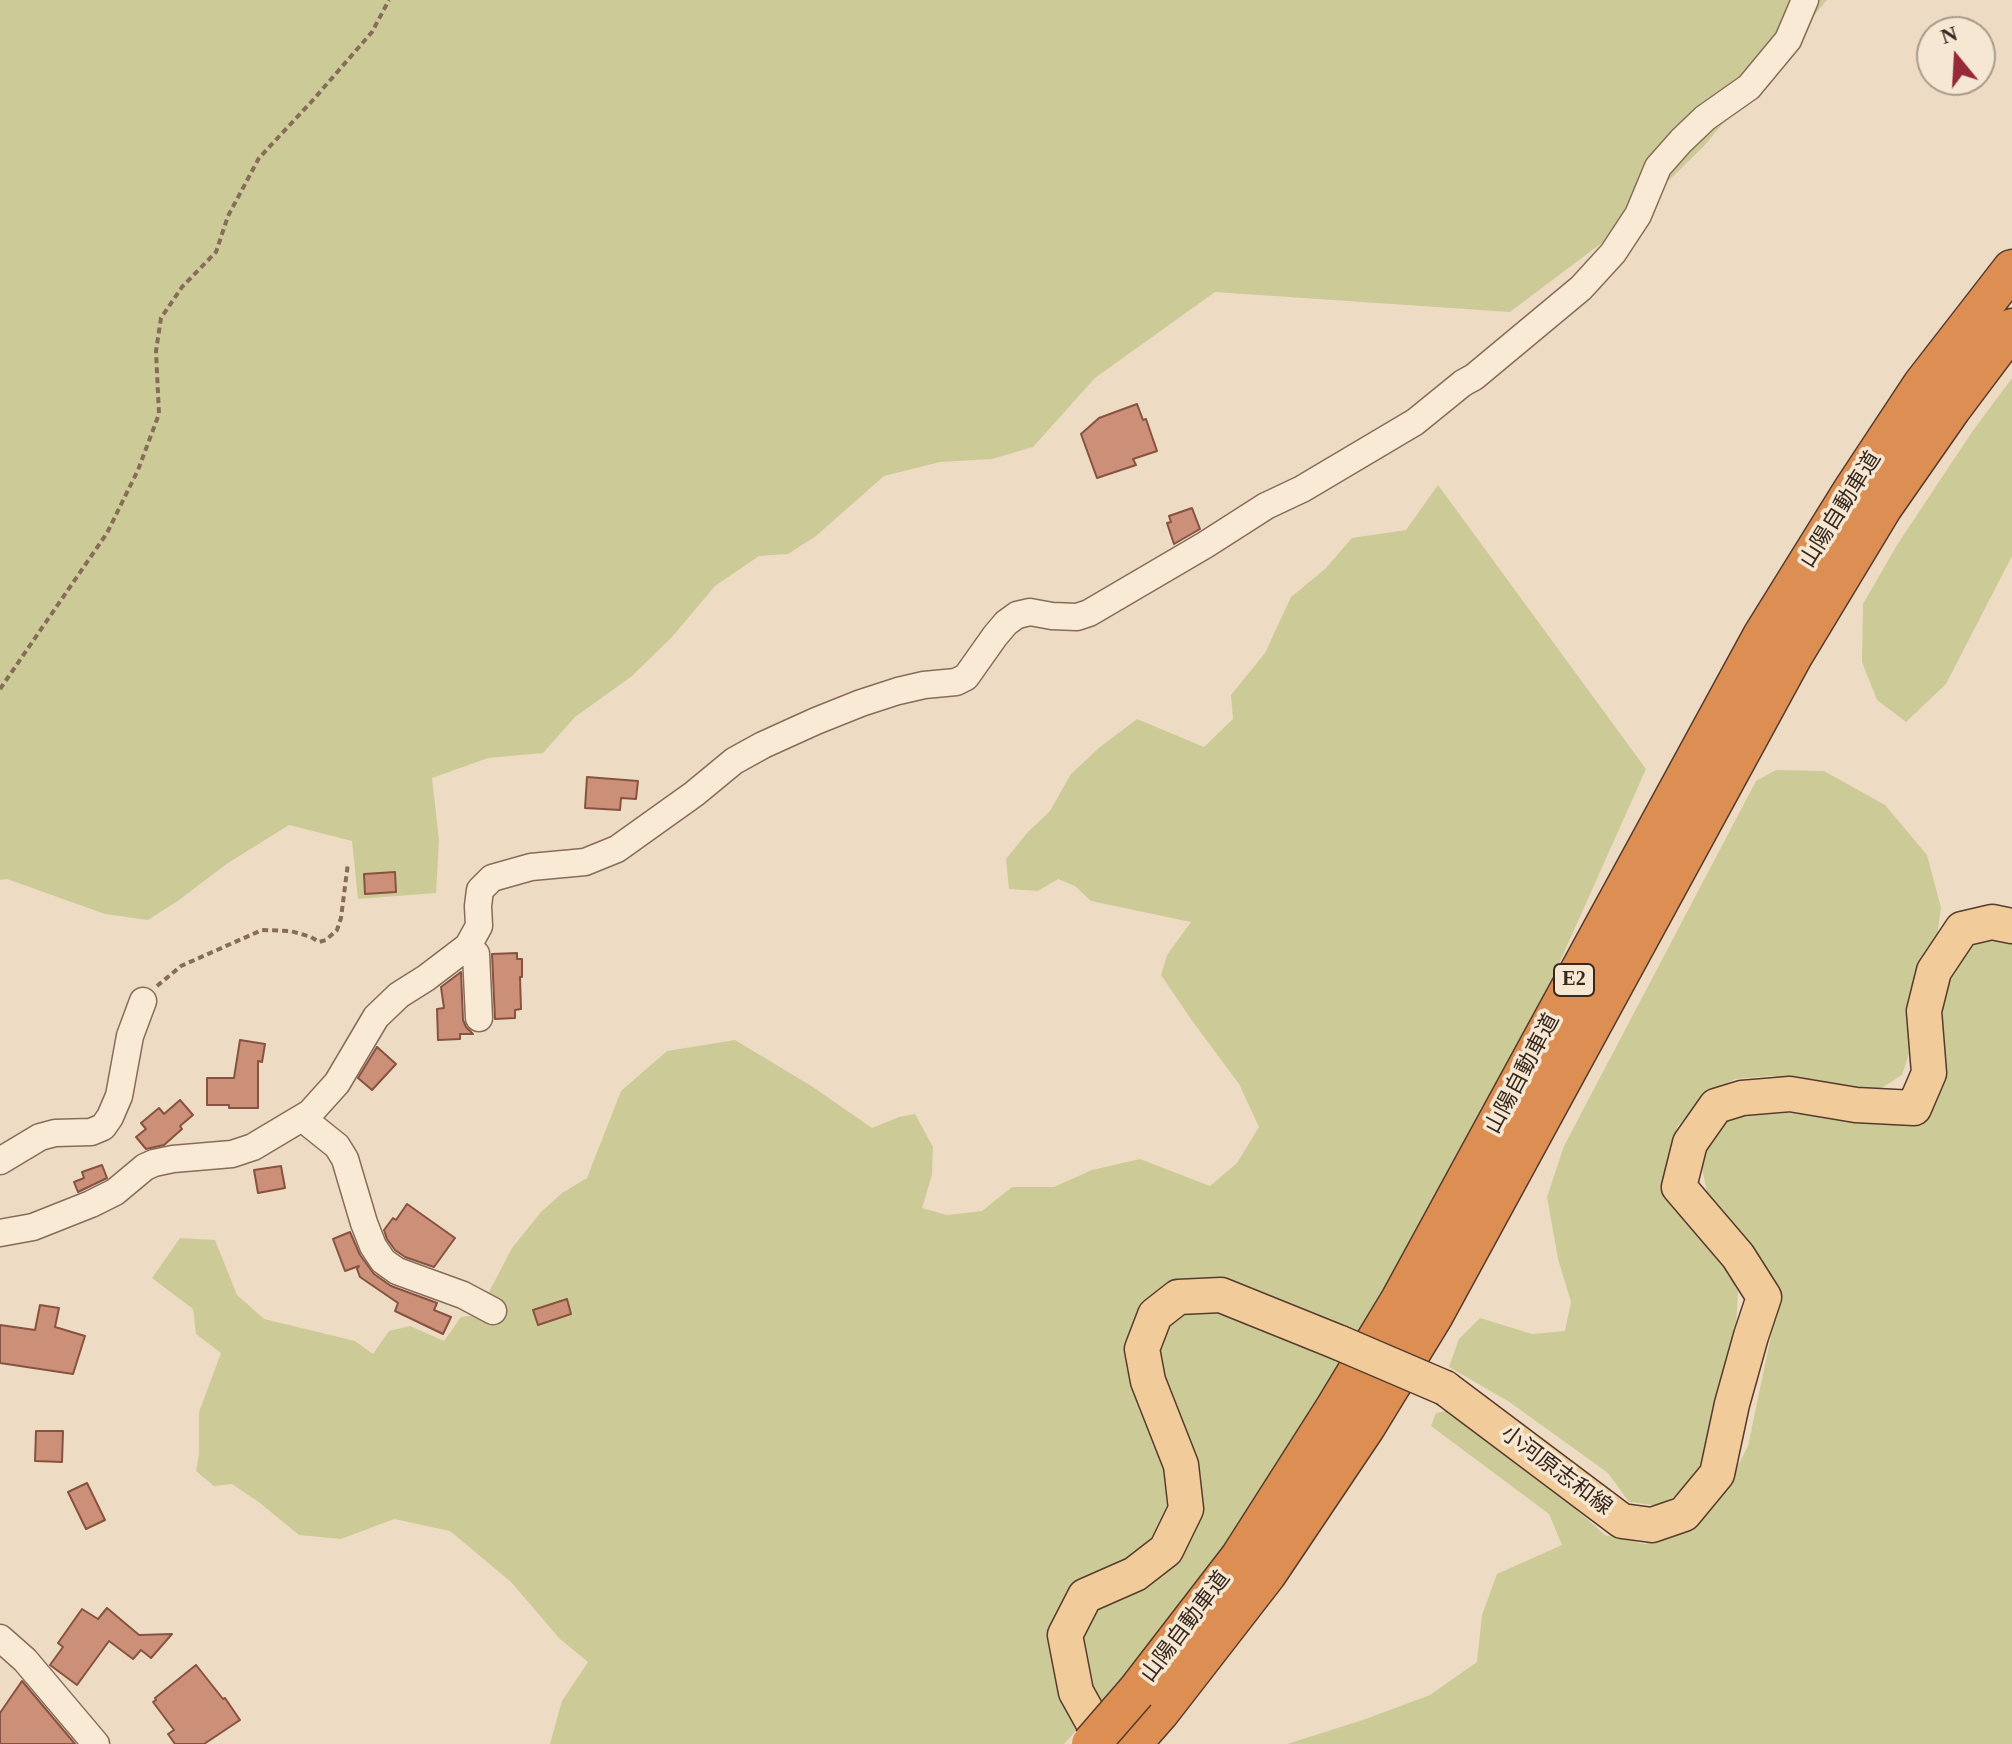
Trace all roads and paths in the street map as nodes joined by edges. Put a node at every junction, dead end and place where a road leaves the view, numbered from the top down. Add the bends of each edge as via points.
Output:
1 (389, 0) edge
2 (1805, 0) edge
3 (2012, 269) edge
4 (2012, 328) edge
5 (0, 689) edge
6 (348, 863) dead end
7 (2012, 926) edge
8 (468, 946) junction
9 (143, 1001) joint
10 (479, 1018) dead end
11 (302, 1118) junction
12 (0, 1161) edge
13 (0, 1233) edge
14 (493, 1311) dead end
15 (0, 1638) edge
16 (1148, 1702) junction
17 (96, 1744) edge
18 (1091, 1744) edge
19 (1105, 1744) edge
20 (1132, 1744) edge

1 - 5 path via 372,32 259,158 228,216 216,252 161,318 156,351 159,414 138,470 107,533
2 - 8 street via 1788,40 1749,87 1705,118 1658,167 1638,215 1581,288 1415,422 1089,613 1017,615 966,677 956,682 861,703 763,745 617,849 585,862 531,867 492,878 480,890 479,926
3 - 16 highway, 山陽自動車道 / E2 via 1922,385 1787,596 1400,1300
4 - 16 highway, 山陽自動車道 / E2 via 1883,507 1793,656 1434,1315 1365,1428 1267,1574
6 - 9 path via 341,918 326,940 262,930 181,966
7 - 19 main road, 小河原志和線, bridge via 1992,922 1962,929 1934,971 1924,1011 1929,1073 1914,1108 1790,1094 1742,1098 1716,1106 1690,1143 1679,1187 1738,1256 1764,1297 1717,1474 1684,1514 1652,1525 1622,1521 1445,1388 1221,1295 1178,1297 1155,1315 1142,1349 1148,1381 1181,1465 1186,1509 1166,1550 1135,1574 1085,1596 1065,1635 1076,1692
8 - 10 street via 476,954
8 - 11 street via 376,1017 337,1083
9 - 12 street via 130,1036 119,1096 103,1127 40,1137
11 - 13 street via 232,1154 154,1163 91,1204 33,1227
11 - 14 street via 345,1159 364,1223 383,1261
15 - 17 street
16 - 18 highway, 山陽自動車道 / E2, bridge
16 - 20 highway, 山陽自動車道 / E2

